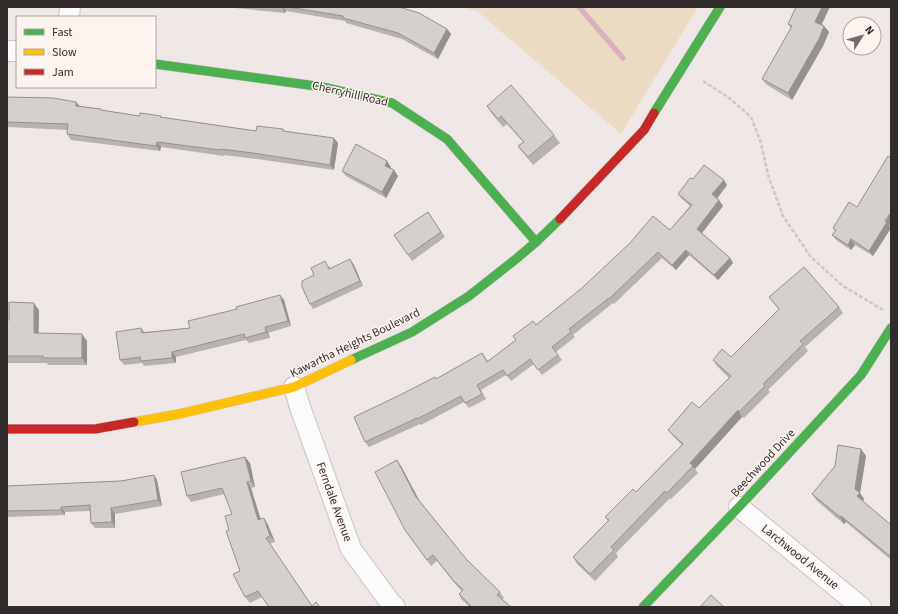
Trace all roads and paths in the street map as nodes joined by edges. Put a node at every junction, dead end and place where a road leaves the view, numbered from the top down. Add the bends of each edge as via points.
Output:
1 (720, 7) edge
2 (156, 64) edge
3 (703, 81) dead end
4 (536, 242) junction
5 (885, 311) dead end
6 (891, 328) edge
7 (294, 387) junction
8 (7, 430) edge
9 (739, 507) junction
10 (395, 607) edge
11 (643, 607) edge
12 (861, 607) edge

1 - 4 street, Kawartha Heights Boulevard via 644,130
2 - 4 street, Cherryhill Road via 323,87 392,103 447,139
3 - 5 path via 728,97 751,117 783,216 811,257 843,286
4 - 7 street, Kawartha Heights Boulevard via 469,296 412,332
6 - 9 street, Beechwood Drive via 861,375
7 - 8 street, Kawartha Heights Boulevard via 179,414 95,429
7 - 10 street, Ferndale Avenue via 351,549
9 - 11 street, Beechwood Drive
9 - 12 street, Larchwood Avenue

